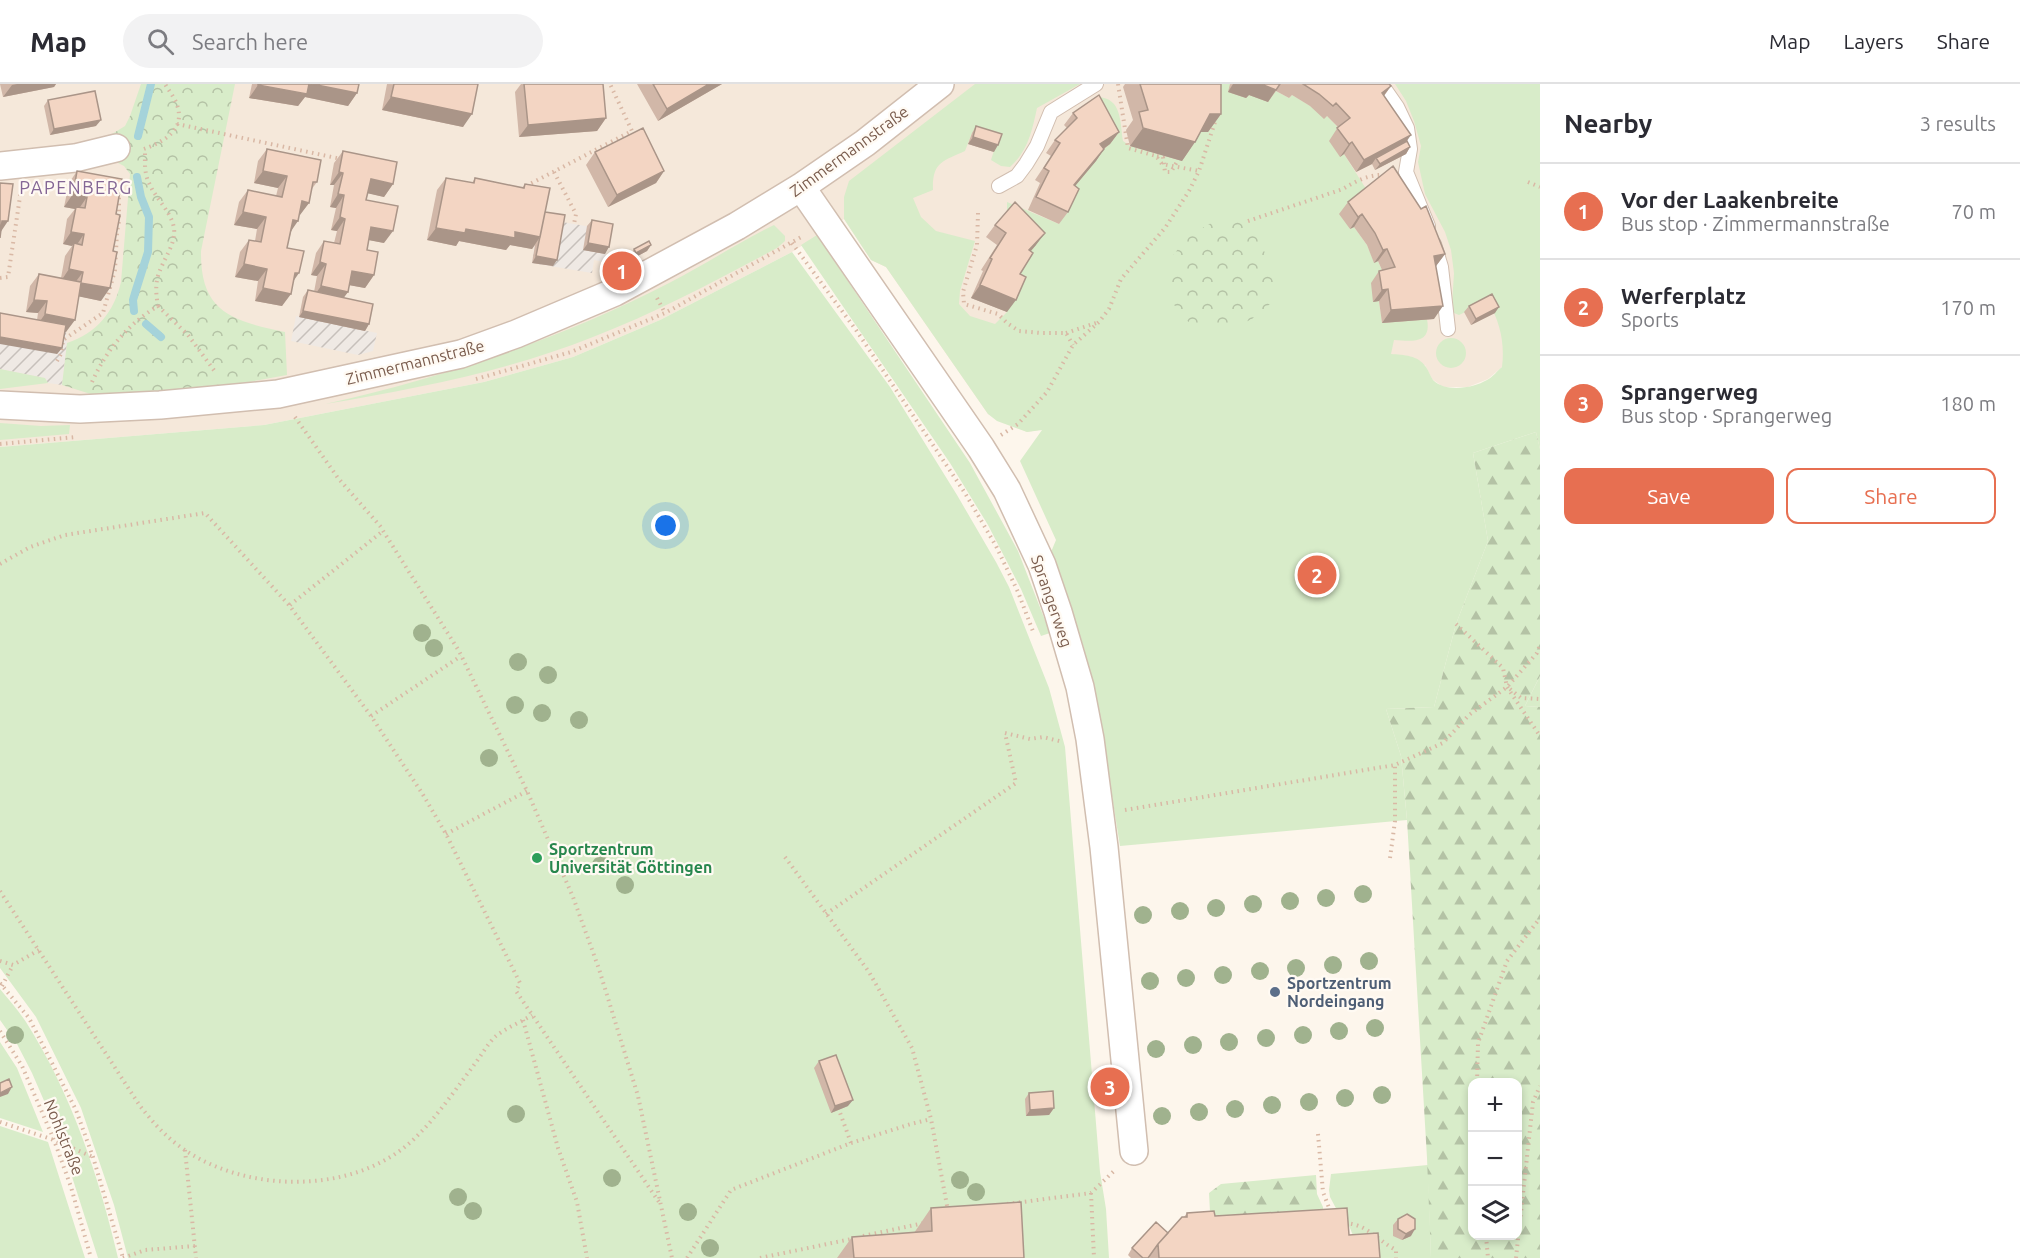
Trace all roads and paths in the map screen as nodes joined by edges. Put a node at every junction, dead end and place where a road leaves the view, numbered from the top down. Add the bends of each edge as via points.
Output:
1 (165, 84) edge
2 (610, 84) edge
3 (940, 84) edge
4 (1096, 84) edge
5 (1119, 84) edge
6 (1381, 84) edge
7 (1217, 114) edge
8 (177, 124) junction
9 (116, 148) joint
10 (144, 150) junction
11 (1156, 156) junction
12 (344, 159) edge
13 (1178, 160) dead end
14 (0, 166) edge
15 (1198, 171) junction
16 (554, 172) junction
17 (1406, 172) junction
18 (1528, 182) dead end
19 (999, 186) dead end
20 (1540, 187) edge
21 (119, 188) edge
22 (522, 188) edge
23 (801, 188) junction
24 (21, 190) dead end
25 (978, 213) dead end
26 (1248, 221) dead end
27 (574, 224) dead end
28 (792, 243) dead end
29 (0, 278) edge
30 (158, 306) junction
31 (1099, 322) junction
32 (1448, 328) dead end
33 (1066, 333) junction
34 (1073, 345) junction
35 (57, 361) dead end
36 (278, 394) junction
37 (227, 399) junction
38 (0, 405) edge
39 (80, 409) junction
40 (981, 448) junction
41 (383, 531) junction
42 (0, 564) edge
43 (290, 605) junction
44 (1456, 624) dead end
45 (1035, 636) dead end
46 (1540, 645) edge
47 (462, 656) junction
48 (1507, 687) junction
49 (1540, 699) edge
50 (371, 716) junction
51 (1540, 736) edge
52 (1090, 739) junction
53 (1395, 765) junction
54 (527, 791) junction
55 (1101, 814) junction
56 (446, 834) junction
57 (784, 857) dead end
58 (1390, 858) dead end
59 (0, 891) edge
60 (826, 914) junction
61 (1540, 918) edge
62 (39, 950) junction
63 (0, 961) edge
64 (13, 965) junction
65 (1, 984) edge
66 (513, 986) dead end
67 (516, 991) junction
68 (532, 1015) junction
69 (523, 1020) junction
70 (0, 1031) edge
71 (1477, 1078) edge
72 (1540, 1086) edge
73 (839, 1110) edge
74 (931, 1119) junction
75 (0, 1122) edge
76 (1318, 1134) dead end
77 (54, 1140) junction
78 (851, 1143) junction
79 (185, 1149) junction
80 (1134, 1151) joint
81 (93, 1157) junction
82 (1091, 1193) junction
83 (1015, 1202) junction
84 (661, 1205) junction
85 (1004, 1205) edge
86 (1016, 1213) edge
87 (949, 1218) edge
88 (926, 1223) dead end
89 (1486, 1240) edge
90 (195, 1246) junction
91 (91, 1258) edge
92 (123, 1258) edge
93 (196, 1258) edge
94 (587, 1258) edge
95 (672, 1258) edge
96 (687, 1258) edge
97 (760, 1258) edge
98 (1094, 1258) edge
99 (1396, 1258) edge
100 (1488, 1258) edge
101 (1516, 1258) edge

1 - 8 path via 177,105
2 - 16 path via 632,131
3 - 23 street, Zimmermannstraße
4 - 19 lane via 1051,112 1026,164 1017,176
5 - 11 path via 1128,148
6 - 17 lane via 1407,128 1410,149
7 - 15 path
8 - 10 path via 164,140
8 - 12 path
9 - 10 path
9 - 14 street via 75,158
10 - 30 path via 149,184 174,227 174,239 158,274
11 - 13 path via 1163,157 1165,172 1171,172
11 - 15 path via 1162,164
15 - 31 path via 1165,228 1121,279
16 - 22 path
16 - 27 path via 576,214
17 - 26 path via 1374,174 1343,189
17 - 32 lane via 1441,267
18 - 20 path
21 - 35 path via 115,270 103,312 63,340
23 - 36 street, Zimmermannstraße via 615,292 516,334 461,354
23 - 40 street, Sprangerweg
24 - 29 path via 8,277
25 - 33 path via 977,245 963,292 964,304 998,314 1019,331
28 - 45 path via 856,330 965,493 996,546
30 - 37 path via 188,335 216,373
30 - 39 path via 125,330 96,372
31 - 33 path
31 - 34 path
33 - 34 path
34 - 40 path via 1047,392 1018,424
36 - 37 street, Zimmermannstraße
36 - 41 path via 338,478
37 - 39 street, Zimmermannstraße
38 - 39 street, Zimmermannstraße
40 - 52 street, Sprangerweg via 1007,490 1041,564 1074,668
41 - 43 path
41 - 47 path
42 - 43 path via 30,547 65,535 205,513
43 - 50 path
44 - 48 path via 1503,669
46 - 48 path
47 - 50 path
47 - 54 path
48 - 49 path via 1521,698
48 - 51 path
48 - 53 path via 1469,715 1443,743
50 - 56 path
52 - 55 street, Sprangerweg
52 - 60 path via 1061,742 1005,733 1016,783
53 - 55 path
53 - 58 path via 1395,821
54 - 56 path
54 - 84 path via 599,969 638,1095
55 - 80 street, Sprangerweg
56 - 67 path via 520,983
57 - 60 path
59 - 62 path
60 - 74 path via 869,972 912,1048
61 - 71 path via 1507,961 1479,1043
62 - 64 path
62 - 79 path via 140,1106 167,1137
63 - 64 path
64 - 65 path
65 - 81 path via 29,1018 44,1045 76,1110
66 - 67 path
67 - 68 path
68 - 69 path
68 - 84 path
69 - 79 path via 496,1036 432,1121 411,1141 381,1161 351,1174 276,1182 237,1174
69 - 94 path via 558,1148 578,1202
70 - 77 path, Nohlstraße via 22,1066
72 - 101 path via 1533,1102
73 - 78 path
74 - 78 path
74 - 87 path
75 - 77 path
76 - 99 path via 1323,1192 1336,1222 1356,1223 1370,1231 1396,1250
77 - 81 path
77 - 91 path, Nohlstraße
78 - 96 path via 731,1190
79 - 90 path
80 - 82 path
81 - 92 path
82 - 83 path
82 - 98 path
83 - 85 path
83 - 86 path
84 - 95 path
88 - 97 path
89 - 100 path
90 - 92 path via 145,1250
90 - 93 path

